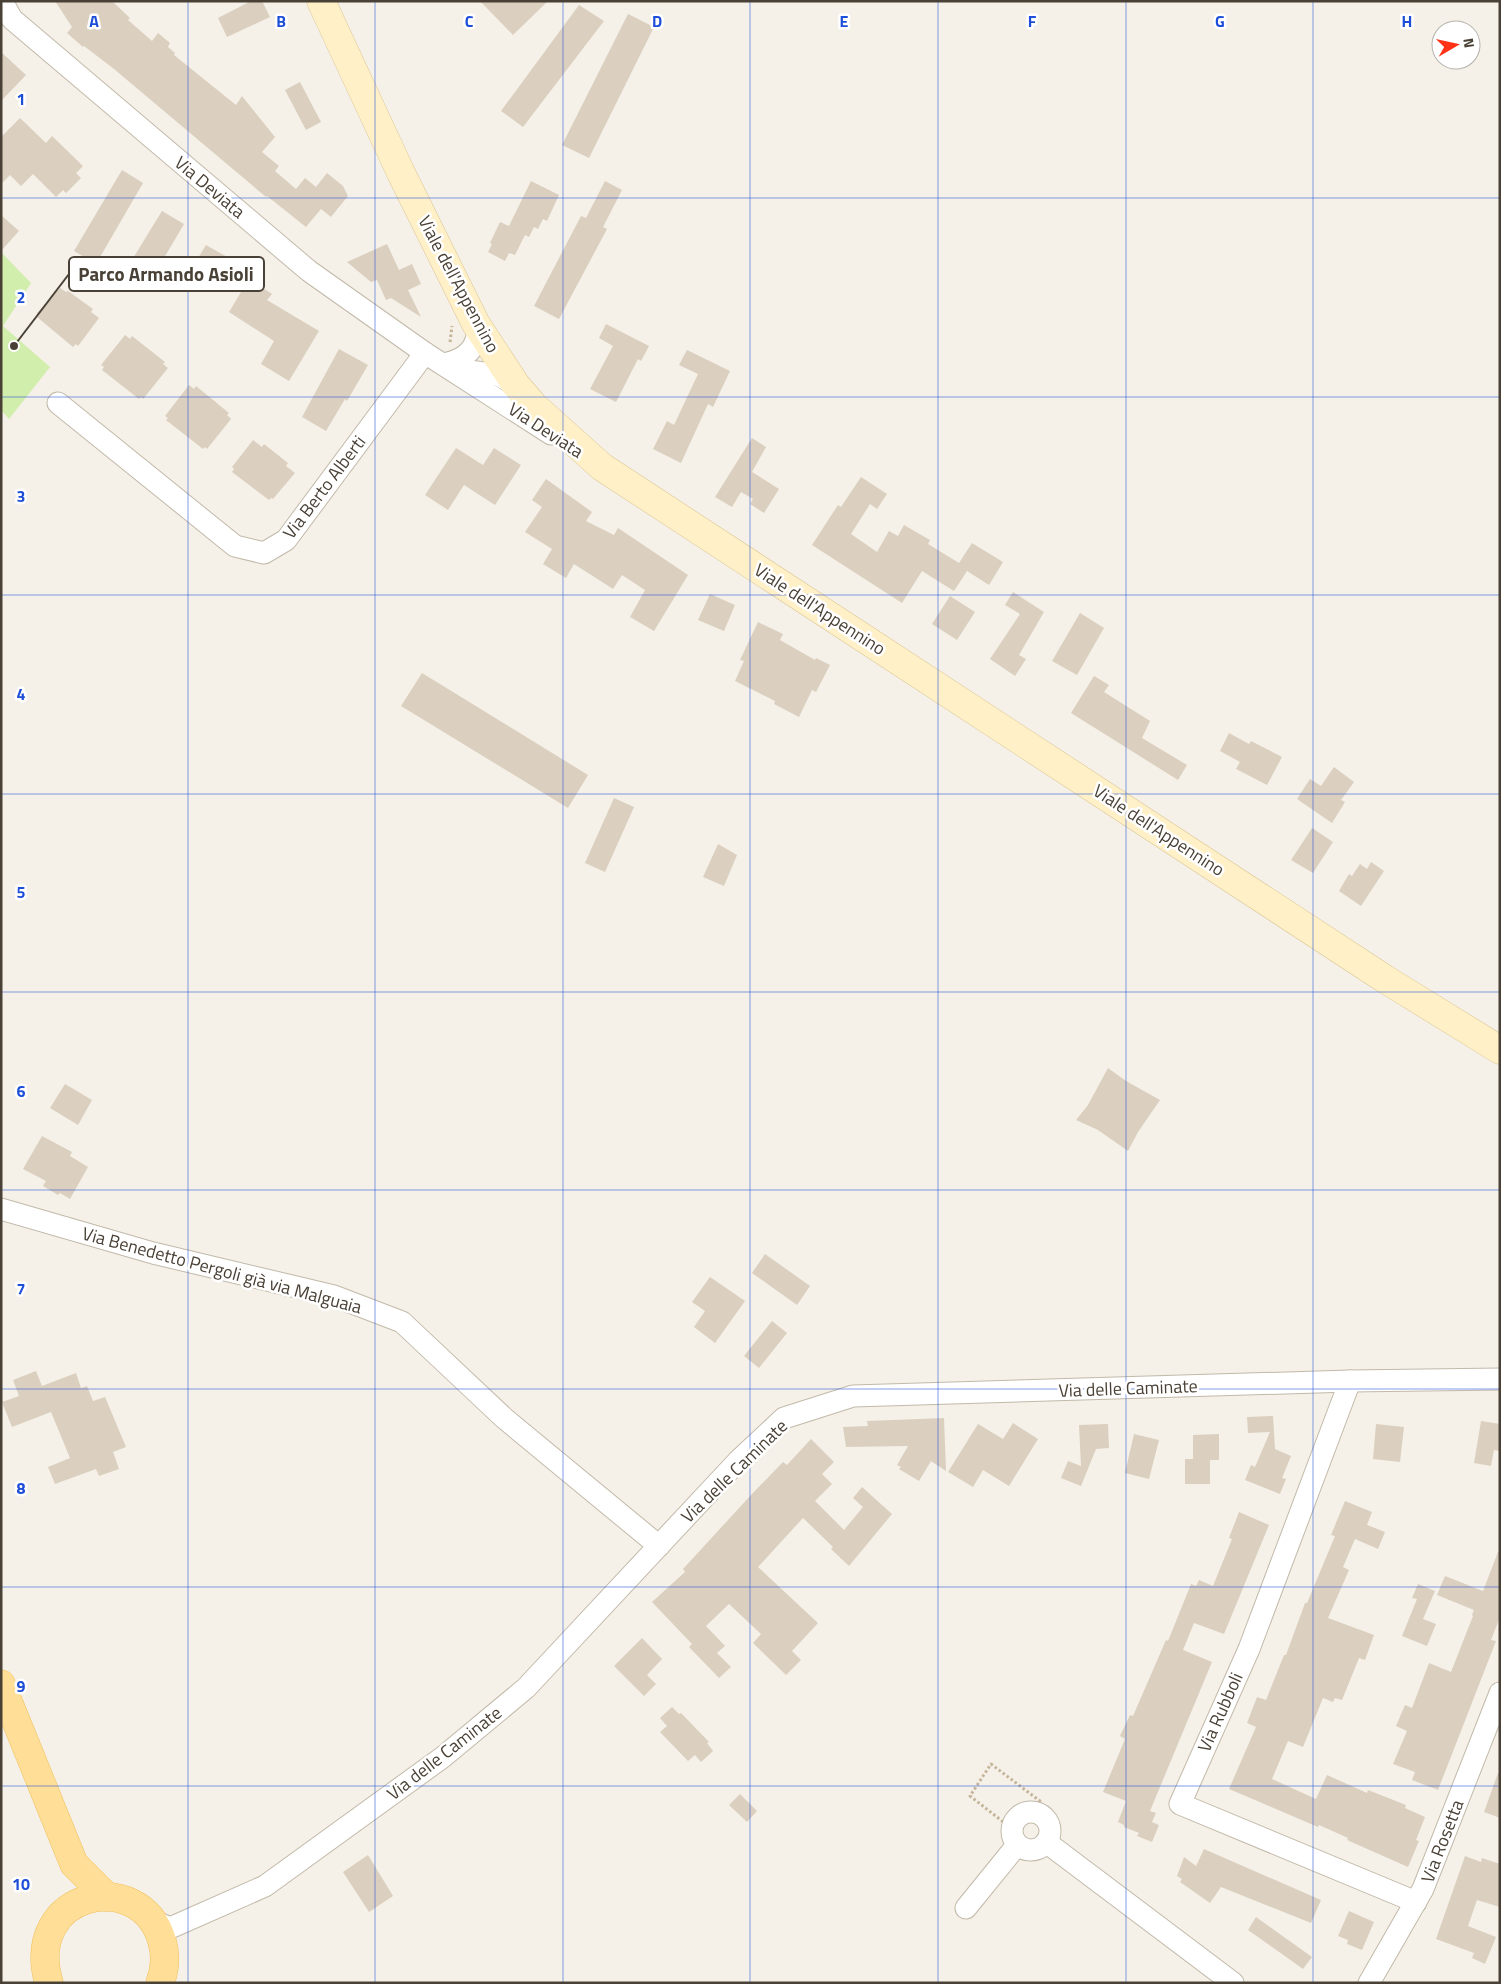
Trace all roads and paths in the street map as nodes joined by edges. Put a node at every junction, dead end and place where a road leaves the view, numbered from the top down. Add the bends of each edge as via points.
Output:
1 (2, 1) edge
2 (321, 1) edge
3 (476, 324) junction
4 (435, 358) junction
5 (516, 385) junction
6 (490, 394) junction
7 (58, 403) dead end
8 (602, 466) junction
9 (1500, 1050) edge
10 (1, 1209) edge
11 (1500, 1379) edge
12 (1350, 1381) junction
13 (658, 1546) junction
14 (1, 1684) edge
15 (1500, 1693) edge
16 (1043, 1816) junction
17 (1015, 1837) junction
18 (1046, 1842) junction
19 (74, 1864) junction
20 (107, 1897) junction
21 (1416, 1902) junction
22 (966, 1908) dead end
23 (64, 1912) junction
24 (162, 1932) junction
25 (49, 1983) edge
26 (160, 1983) edge
27 (1233, 1983) edge
28 (1369, 1983) edge

1 - 4 street, Via Deviata via 12,19 309,271
2 - 3 main road, Viale dell'Appennino
3 - 4 street via 477,340 469,352 459,360
3 - 5 main road, Viale dell'Appennino
4 - 5 street, Via Deviata via 469,371 498,375
4 - 6 street, Via Deviata
4 - 7 street, Via Berto Alberti via 286,540 264,553 235,546
5 - 6 street, Via Deviata via 509,395
5 - 8 main road, Viale dell'Appennino via 534,406
6 - 8 street, Via Deviata
8 - 9 main road, Viale dell'Appennino via 1385,979
10 - 13 street, Via Benedetto Pergoli già via Malguaia via 152,1253 334,1296 402,1322 504,1418
11 - 12 street, Via delle Caminate
12 - 13 street, Via delle Caminate via 853,1396 784,1418 738,1461
12 - 21 street, Via Rubboli via 1249,1649 1180,1804
13 - 24 street, Via delle Caminate via 526,1688 443,1758 265,1886
14 - 19 main road
15 - 21 street, Via Rosetta
16 - 17 street via 1025,1812 1014,1820
16 - 17 path via 1040,1801 991,1764 970,1796
16 - 18 street via 1050,1828
17 - 18 street via 1021,1848 1031,1850
17 - 22 street
18 - 27 street
19 - 20 main road
19 - 23 main road
20 - 23 main road via 91,1898
20 - 24 main road via 124,1900 140,1908
21 - 28 street, Via Rosetta
23 - 25 main road via 51,1928 44,1946 44,1966
24 - 26 main road via 165,1964

